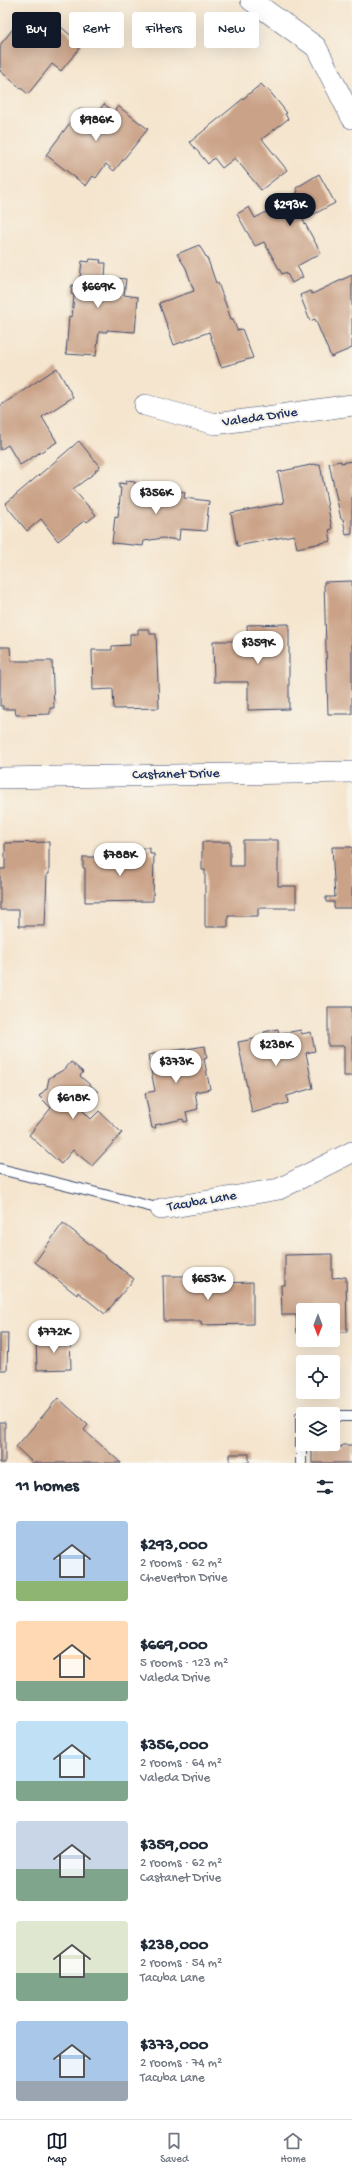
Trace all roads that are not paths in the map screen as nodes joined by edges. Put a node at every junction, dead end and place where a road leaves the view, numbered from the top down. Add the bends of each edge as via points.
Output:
1 (251, 0) edge
2 (352, 118) edge
3 (145, 405) dead end
4 (352, 405) edge
5 (352, 772) edge
6 (0, 778) edge
7 (352, 1152) edge
8 (0, 1169) edge
9 (161, 1209) joint
10 (340, 1416) edge
11 (352, 1416) edge
12 (301, 1451) edge
13 (301, 1463) edge

1 - 2 street via 316,47
3 - 4 street, Valeda Drive via 215,424
5 - 6 street, Castanet Drive
7 - 9 street, Tacuba Lane via 279,1189
8 - 9 lane, Tacuba Lane
10 - 11 lane
12 - 13 lane

